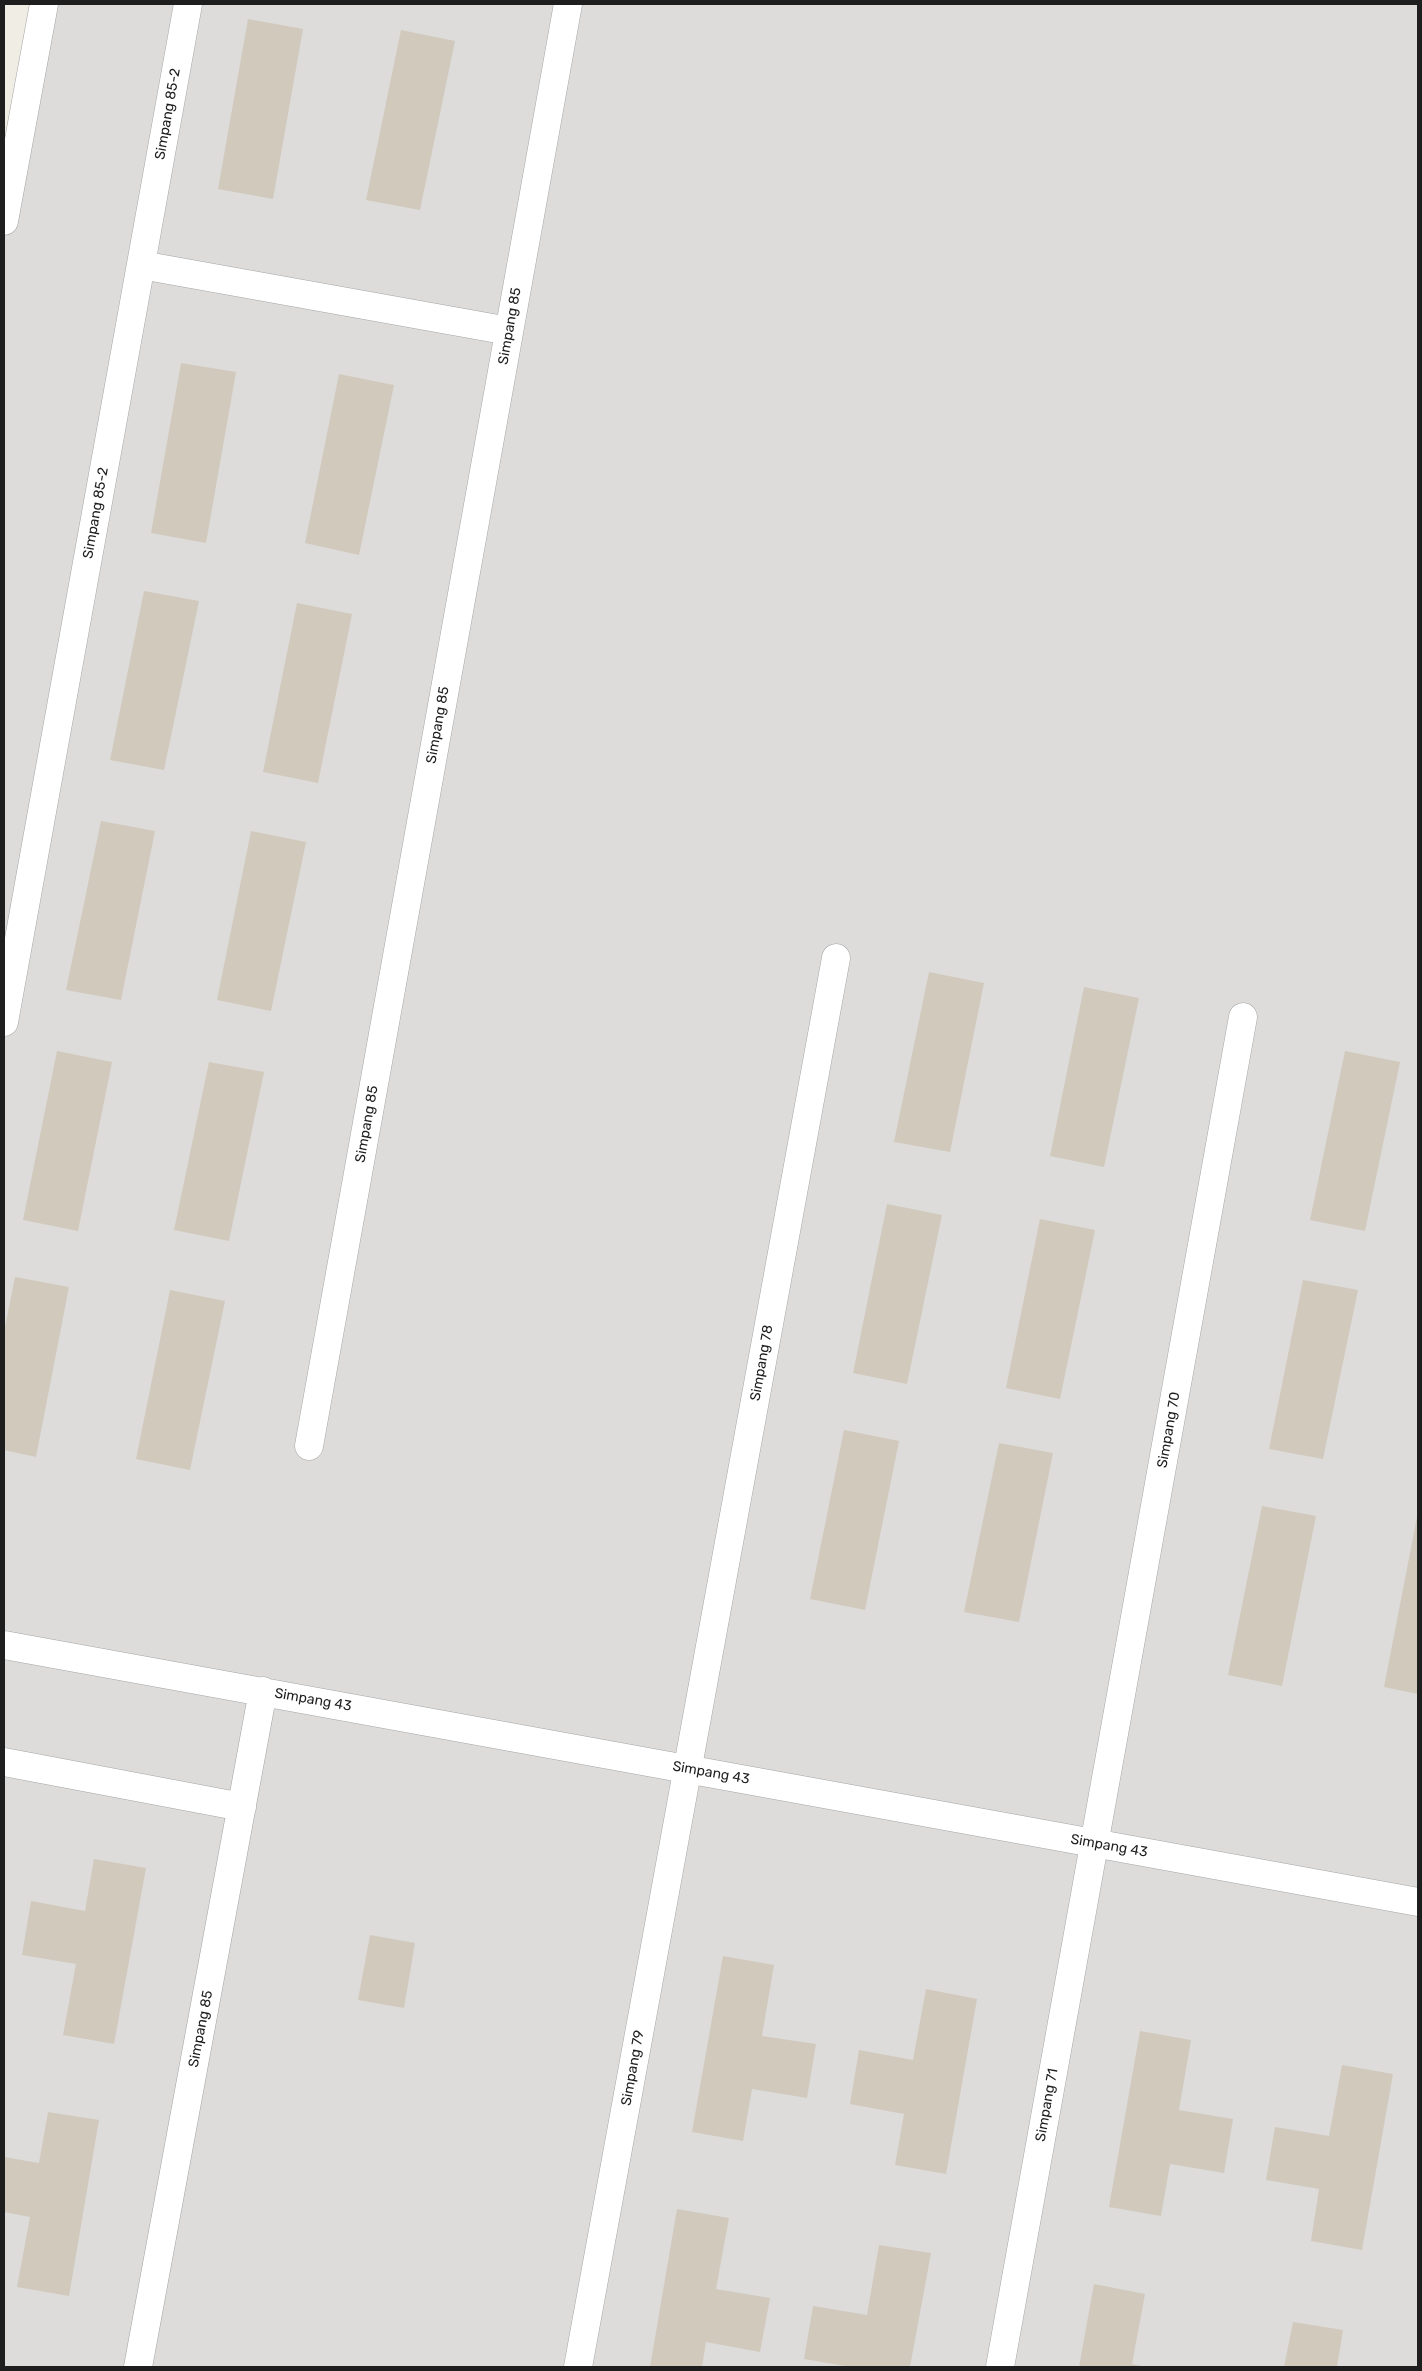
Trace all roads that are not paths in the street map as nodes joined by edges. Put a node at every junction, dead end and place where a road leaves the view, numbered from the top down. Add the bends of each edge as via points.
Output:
1 (44, 4) edge
2 (188, 4) edge
3 (568, 4) edge
4 (4, 221) edge
5 (141, 265) junction
6 (509, 331) junction
7 (836, 958) dead end
8 (1243, 1017) dead end
9 (4, 1022) edge
10 (309, 1446) dead end
11 (4, 1645) edge
12 (263, 1691) junction
13 (4, 1762) edge
14 (688, 1769) junction
15 (242, 1807) junction
16 (1094, 1843) junction
17 (1418, 1902) edge
18 (138, 2367) edge
19 (578, 2367) edge
20 (1000, 2367) edge

1 - 4 street
2 - 5 street, Simpang 85-2
3 - 6 street, Simpang 85
5 - 6 street
5 - 9 street, Simpang 85-2
6 - 10 street, Simpang 85
7 - 14 street, Simpang 78
8 - 16 street, Simpang 70
11 - 12 street, Simpang 43
12 - 14 street, Simpang 43
12 - 15 street, Simpang 85
13 - 15 street
14 - 16 street, Simpang 43
14 - 19 street, Simpang 79
15 - 18 street, Simpang 85
16 - 17 street, Simpang 43
16 - 20 street, Simpang 71

